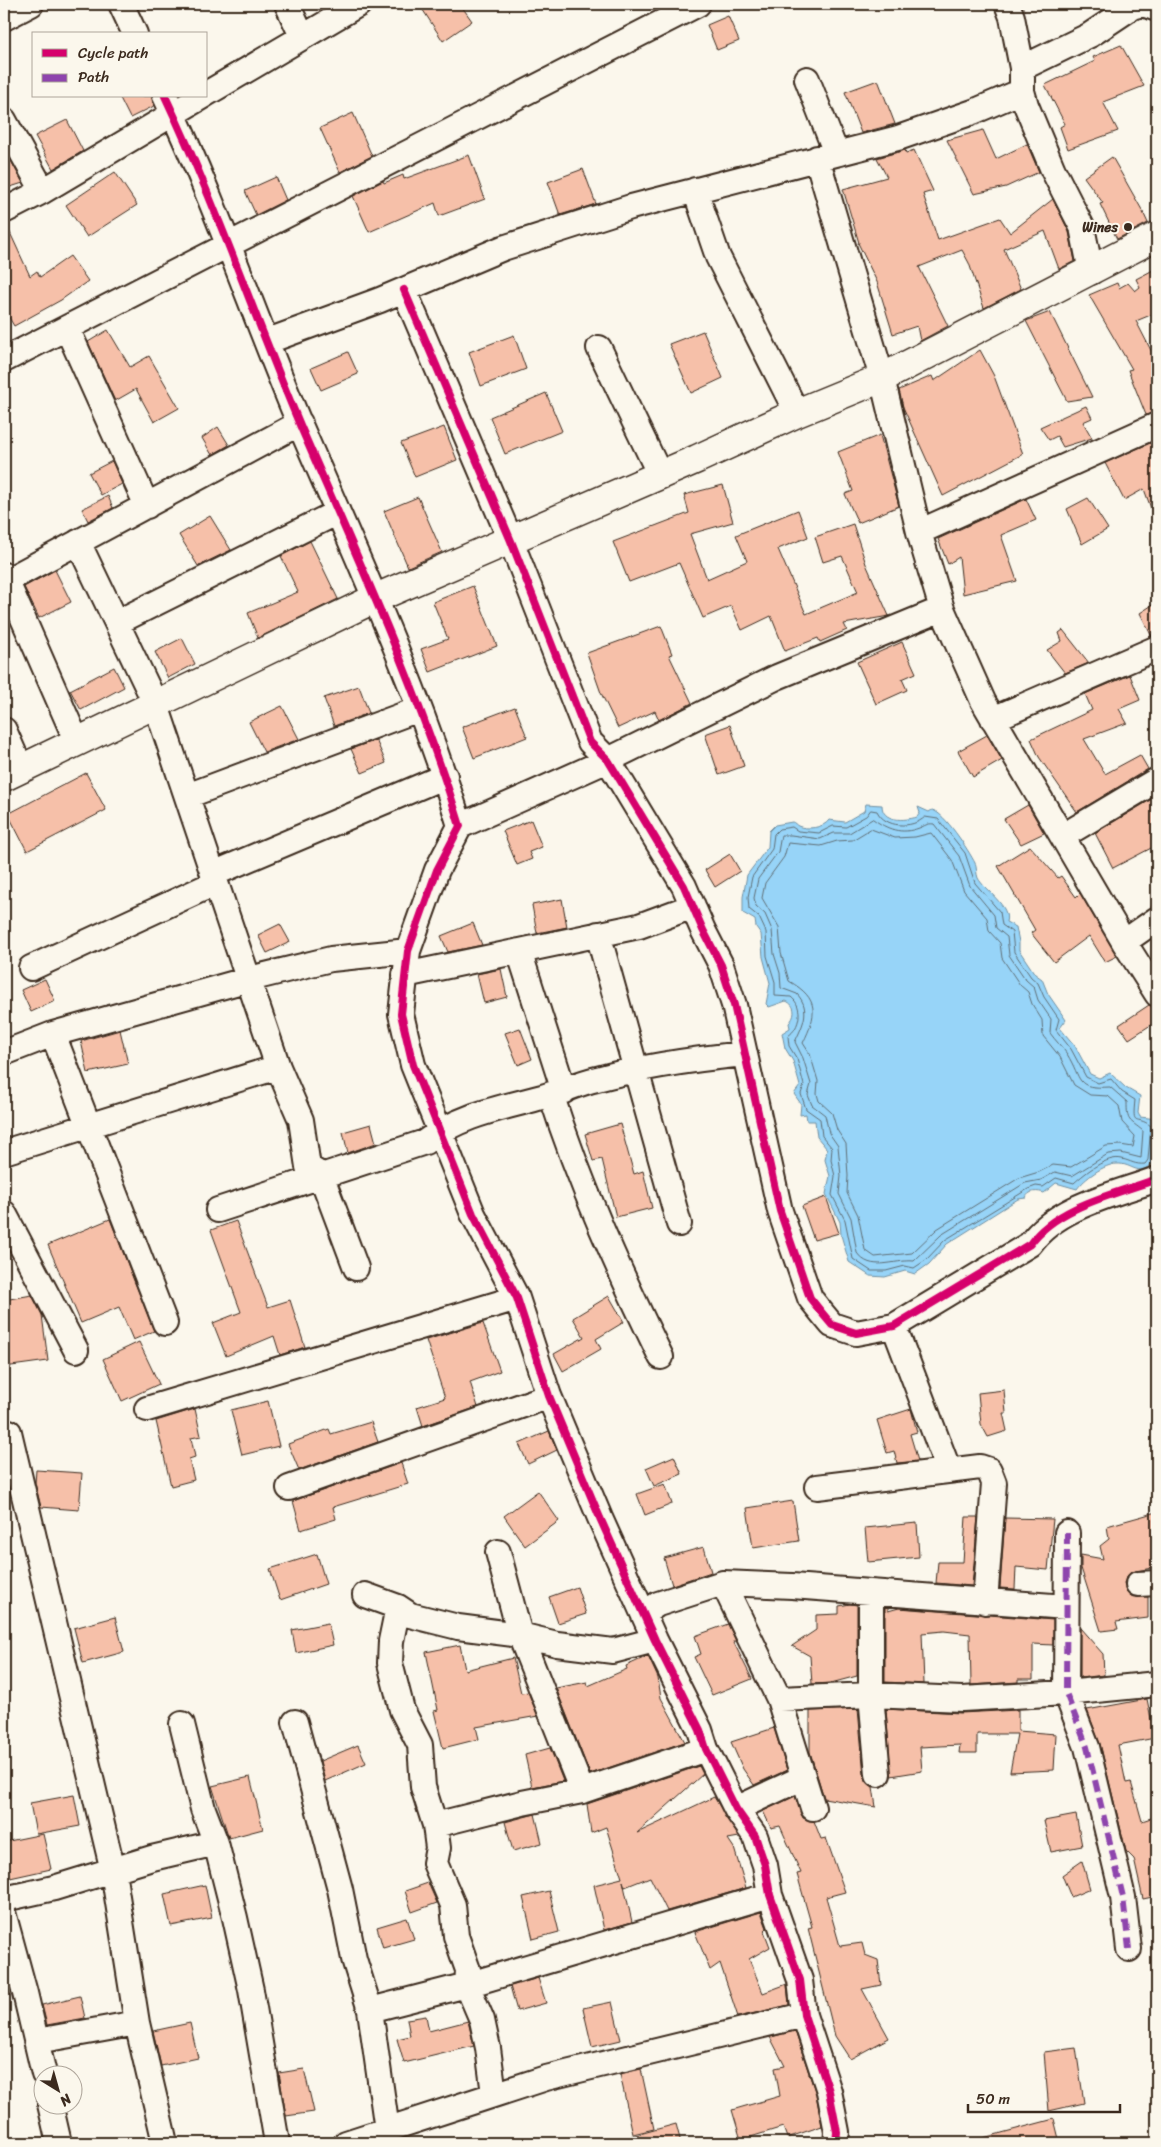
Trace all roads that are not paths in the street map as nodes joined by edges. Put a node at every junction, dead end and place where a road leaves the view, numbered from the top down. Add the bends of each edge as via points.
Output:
1 (31, 4) edge
2 (121, 4) edge
3 (287, 4) edge
4 (359, 4) edge
5 (698, 4) edge
6 (1006, 4) edge
7 (1131, 6) edge
8 (1157, 9) edge
9 (4, 18) edge
10 (134, 32) edge
11 (302, 36) junction
12 (1022, 68) junction
13 (807, 79) dead end
14 (1022, 91) junction
15 (208, 93) edge
16 (195, 98) edge
17 (169, 105) edge
18 (4, 120) edge
19 (827, 156) junction
20 (695, 190) junction
21 (43, 191) junction
22 (4, 211) edge
23 (1157, 236) edge
24 (230, 245) junction
25 (1091, 272) junction
26 (404, 290) junction
27 (67, 328) junction
28 (268, 341) junction
29 (599, 348) dead end
30 (4, 360) edge
31 (882, 378) junction
32 (797, 413) junction
33 (300, 423) junction
34 (1157, 425) edge
35 (660, 475) junction
36 (147, 506) junction
37 (338, 512) junction
38 (919, 532) junction
39 (511, 541) junction
40 (78, 542) junction
41 (4, 579) edge
42 (376, 598) junction
43 (942, 609) junction
44 (118, 622) junction
45 (1157, 648) edge
46 (156, 705) junction
47 (419, 708) junction
48 (993, 719) junction
49 (4, 730) edge
50 (77, 742) junction
51 (608, 760) junction
52 (12, 773) edge
53 (445, 776) junction
54 (1157, 780) edge
55 (187, 796) junction
56 (460, 826) junction
57 (1063, 836) junction
58 (214, 878) junction
59 (692, 906) junction
60 (1157, 919) edge
61 (598, 934) junction
62 (1124, 942) junction
63 (408, 951) junction
64 (518, 951) junction
65 (32, 968) dead end
66 (405, 975) junction
67 (249, 979) junction
68 (1157, 994) edge
69 (53, 1034) junction
70 (4, 1053) edge
71 (744, 1054) junction
72 (278, 1067) junction
73 (637, 1070) junction
74 (557, 1092) junction
75 (88, 1126) junction
76 (439, 1131) junction
77 (4, 1152) edge
78 (320, 1175) junction
79 (1157, 1179) edge
80 (218, 1210) dead end
81 (4, 1213) edge
82 (679, 1224) dead end
83 (356, 1268) dead end
84 (517, 1298) junction
85 (165, 1323) dead end
86 (894, 1326) junction
87 (76, 1350) dead end
88 (661, 1357) dead end
89 (548, 1396) junction
90 (147, 1409) dead end
91 (9, 1432) dead end
92 (949, 1471) junction
93 (817, 1487) dead end
94 (289, 1488) dead end
95 (1068, 1533) dead end
96 (498, 1552) dead end
97 (723, 1583) junction
98 (871, 1593) junction
99 (365, 1595) dead end
100 (985, 1602) junction
101 (398, 1608) junction
102 (1066, 1608) junction
103 (644, 1613) junction
104 (520, 1635) junction
105 (655, 1640) junction
106 (1157, 1684) edge
107 (1066, 1693) junction
108 (871, 1695) junction
109 (779, 1699) junction
110 (295, 1722) dead end
111 (182, 1724) dead end
112 (706, 1749) junction
113 (878, 1774) dead end
114 (802, 1778) junction
115 (582, 1791) junction
116 (813, 1808) dead end
117 (736, 1809) junction
118 (435, 1825) junction
119 (216, 1844) junction
120 (114, 1871) junction
121 (770, 1895) junction
122 (4, 1900) edge
123 (4, 1916) edge
124 (1129, 1949) dead end
125 (468, 1985) junction
126 (370, 2010) junction
127 (804, 2015) junction
128 (137, 2023) junction
129 (37, 2041) junction
130 (42, 2064) edge
131 (494, 2094) junction
132 (52, 2114) edge
133 (387, 2130) junction
134 (59, 2143) edge
135 (165, 2143) edge
136 (277, 2143) edge
137 (346, 2143) edge
138 (836, 2143) edge

1 - 9 street
2 - 10 street
3 - 11 street
4 - 11 street
5 - 24 street
6 - 12 street via 1012,16
7 - 8 street via 1143,4
7 - 12 street via 1090,35
11 - 15 street
12 - 14 street
13 - 19 street
14 - 19 street via 974,112 898,138
14 - 25 street via 1042,145 1082,227
16 - 17 street
17 - 21 street
17 - 24 street
18 - 21 street
19 - 20 street
19 - 31 street
20 - 26 street via 503,248
20 - 32 street via 718,257
21 - 22 street
23 - 25 street
24 - 27 street
24 - 28 street
25 - 31 street
26 - 28 street
26 - 39 street
27 - 30 street
27 - 36 street
28 - 33 street
29 - 35 street
31 - 32 street
31 - 38 street
32 - 35 street
33 - 36 street
33 - 37 street
34 - 38 street
35 - 39 street
36 - 40 street
37 - 42 street
37 - 44 street
38 - 43 street
39 - 42 street
39 - 51 street via 590,742
40 - 41 street
40 - 44 street
41 - 50 street
42 - 46 street
42 - 47 street
43 - 48 street
43 - 51 street via 777,676
44 - 46 street
45 - 48 street
46 - 50 street
46 - 55 street
47 - 53 street
47 - 55 street
48 - 57 street
49 - 52 street
50 - 52 street
51 - 56 street
51 - 59 street via 684,886
53 - 56 street
53 - 58 street
54 - 57 street
55 - 58 street
56 - 63 street via 437,870
57 - 62 street
58 - 65 street
58 - 67 street
59 - 61 street via 639,926
59 - 71 street via 721,965 734,1005
60 - 62 street
61 - 64 street
61 - 73 street via 624,1034
62 - 68 street
63 - 66 street
63 - 67 street via 331,959
64 - 66 street
64 - 74 street
66 - 76 street via 401,1014 412,1066
67 - 69 street
67 - 72 street
69 - 70 street
69 - 75 street
71 - 73 street
71 - 86 street via 780,1211 810,1298 832,1325 856,1333
72 - 75 street
72 - 78 street via 300,1120 308,1168
73 - 74 street
73 - 82 street
74 - 76 street via 474,1116
74 - 88 street via 568,1147 600,1227
75 - 77 street
75 - 85 street
76 - 78 street via 425,1142
76 - 84 street via 473,1214
78 - 80 street
78 - 83 street
79 - 86 street via 1076,1209 1039,1231 1030,1244
81 - 87 street
84 - 89 street
84 - 90 street
86 - 92 street
89 - 94 street
89 - 103 street
91 - 120 street
92 - 93 street
92 - 100 street via 980,1467 988,1470 994,1484
95 - 102 street
96 - 104 street
97 - 98 street
97 - 103 street via 658,1604
97 - 109 street
98 - 100 street
98 - 108 street
99 - 101 street
100 - 102 street
101 - 104 street via 410,1615 458,1626
101 - 118 street via 390,1663 402,1710 420,1745 423,1787
102 - 107 street
103 - 105 street
104 - 105 street via 557,1644 613,1651
104 - 115 street
105 - 112 street via 700,1730
106 - 107 street
107 - 108 street via 962,1699
107 - 124 street via 1087,1747 1123,1897
108 - 109 street
108 - 113 street
109 - 114 street
110 - 126 street via 340,1889 354,1959
111 - 119 street via 203,1809
112 - 115 street
112 - 117 street
114 - 116 street
114 - 117 street
115 - 118 street
117 - 121 street via 755,1836 765,1865
118 - 125 street via 438,1848 435,1863 452,1904 456,1936 468,1970
119 - 120 street via 152,1858
119 - 136 street via 251,1990
120 - 122 street
120 - 128 street
121 - 125 street
121 - 127 street via 800,1980
123 - 129 street
125 - 126 street
125 - 131 street via 482,2020
126 - 133 street
127 - 131 street via 546,2078
127 - 138 street via 829,2091
128 - 129 street
128 - 135 street
129 - 130 street
131 - 133 street
132 - 134 street
133 - 137 street

